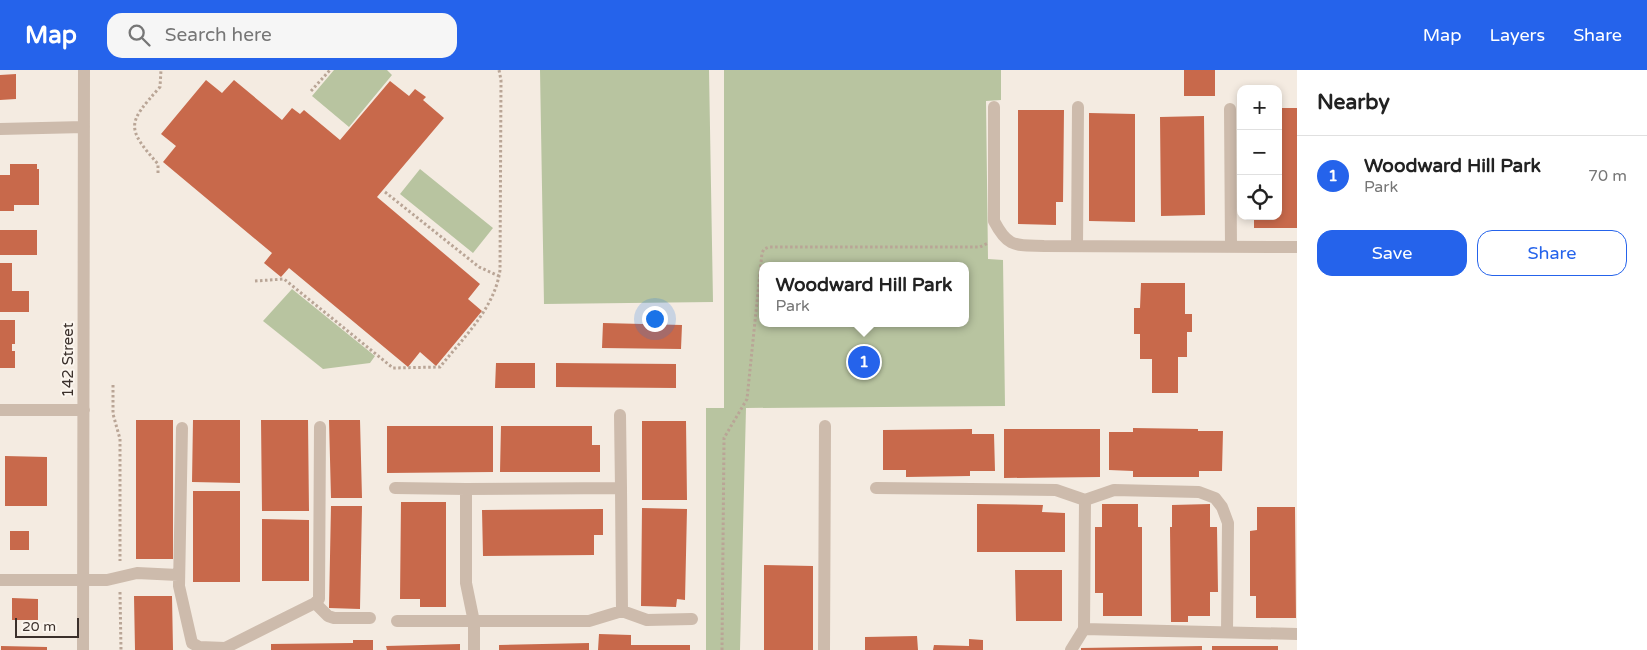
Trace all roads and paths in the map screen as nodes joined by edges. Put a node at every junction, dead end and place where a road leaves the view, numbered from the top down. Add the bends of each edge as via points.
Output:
1 (84, 70) edge
2 (161, 70) edge
3 (330, 70) edge
4 (499, 70) edge
5 (310, 91) dead end
6 (1078, 107) dead end
7 (994, 108) dead end
8 (1230, 109) dead end
9 (84, 127) junction
10 (0, 129) edge
11 (158, 172) dead end
12 (385, 192) dead end
13 (1002, 237) junction
14 (1077, 246) junction
15 (1231, 247) junction
16 (1297, 247) edge
17 (762, 262) edge
18 (500, 276) junction
19 (255, 281) dead end
20 (759, 293) edge
21 (113, 385) dead end
22 (0, 410) edge
23 (84, 410) junction
24 (620, 415) dead end
25 (825, 426) dead end
26 (320, 427) dead end
27 (182, 428) dead end
28 (395, 488) dead end
29 (621, 488) junction
30 (876, 488) dead end
31 (466, 489) junction
32 (1085, 500) junction
33 (178, 574) junction
34 (120, 577) junction
35 (0, 580) edge
36 (83, 580) junction
37 (315, 603) junction
38 (622, 611) junction
39 (370, 618) dead end
40 (692, 619) dead end
41 (397, 621) dead end
42 (474, 622) junction
43 (1084, 629) junction
44 (1227, 632) junction
45 (1297, 634) edge
46 (188, 647) edge
47 (83, 650) edge
48 (121, 650) edge
49 (474, 650) edge
50 (722, 650) edge
51 (824, 650) edge
52 (1071, 650) edge

1 - 9 street, 142 Street
2 - 11 path via 160,87 141,109 135,123 137,139 158,164
3 - 5 path
4 - 18 path
6 - 14 street
7 - 13 street via 994,221
8 - 15 street
9 - 10 street
9 - 23 street, 142 Street
12 - 18 path via 479,267
13 - 14 street via 1026,246
13 - 17 path via 980,248 769,247 764,248
14 - 15 street
15 - 16 street
18 - 19 path via 486,309 440,367 412,368 393,368 284,279
20 - 50 path via 747,400 724,438
21 - 34 path via 113,414 120,439
22 - 23 street
23 - 36 street, 142 Street
24 - 29 street
25 - 51 street
26 - 37 street via 320,595
27 - 33 street
28 - 31 street
29 - 31 street
29 - 38 street
30 - 32 street via 1056,490
31 - 42 street via 466,583
32 - 43 street
32 - 44 street via 1114,490 1200,492 1215,498 1228,522
33 - 34 street
33 - 46 street
34 - 36 street
34 - 48 path
35 - 36 street
36 - 47 street, 142 Street
37 - 39 street via 334,618
37 - 46 street via 225,648
38 - 40 street via 647,620
38 - 42 street via 589,621
41 - 42 street
42 - 49 street
43 - 44 street
43 - 52 street
44 - 45 street

